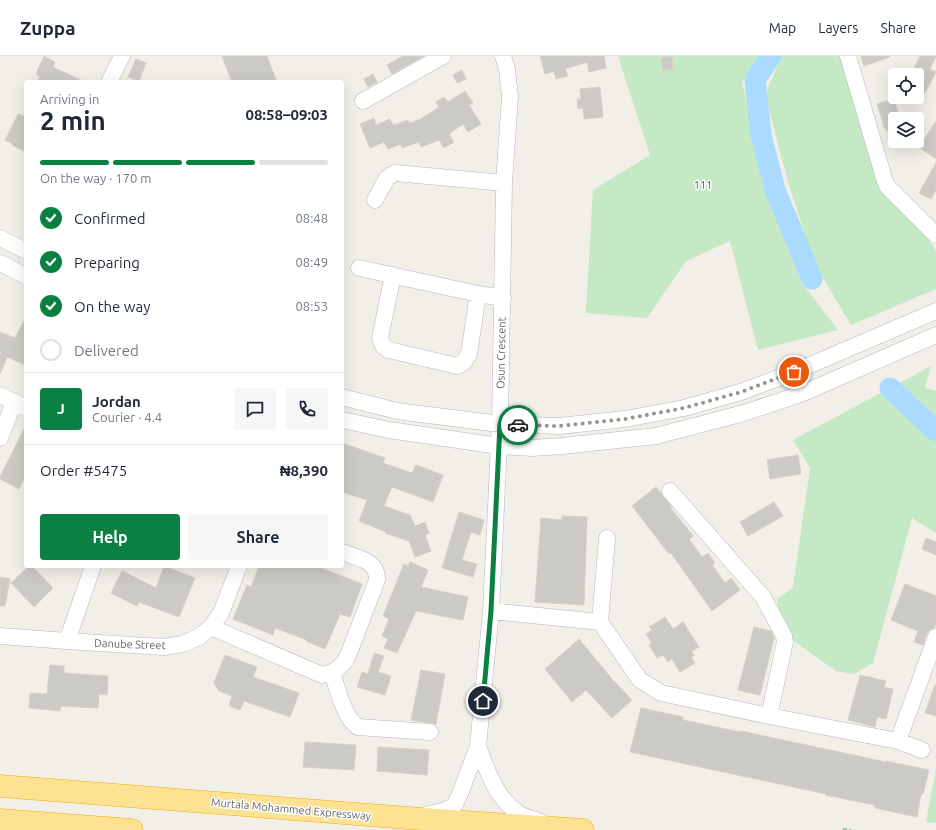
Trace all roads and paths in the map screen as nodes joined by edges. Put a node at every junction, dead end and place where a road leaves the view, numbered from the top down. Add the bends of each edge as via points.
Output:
1 (122, 56) edge
2 (443, 56) edge
3 (503, 56) edge
4 (848, 56) edge
5 (110, 80) edge
6 (363, 101) dead end
7 (504, 183) junction
8 (375, 200) dead end
9 (936, 235) edge
10 (0, 238) edge
11 (24, 248) edge
12 (24, 252) edge
13 (359, 268) dead end
14 (13, 270) edge
15 (393, 275) junction
16 (478, 294) junction
17 (503, 298) junction
18 (936, 311) edge
19 (936, 335) edge
20 (0, 395) edge
21 (344, 398) edge
22 (20, 405) edge
23 (344, 420) edge
24 (500, 424) junction
25 (0, 438) edge
26 (499, 446) junction
27 (670, 491) dead end
28 (607, 538) dead end
29 (344, 553) edge
30 (92, 568) edge
31 (238, 568) edge
32 (491, 611) junction
33 (600, 622) junction
34 (212, 627) junction
35 (0, 636) edge
36 (936, 637) edge
37 (67, 641) junction
38 (332, 673) junction
39 (769, 716) junction
40 (430, 732) dead end
41 (898, 741) junction
42 (478, 746) junction
43 (922, 750) dead end
44 (0, 786) edge
45 (48, 790) junction
46 (0, 794) edge
47 (408, 818) junction
48 (0, 820) edge
49 (559, 828) junction
50 (132, 830) edge
51 (583, 830) edge
52 (844, 830) edge
53 (851, 830) edge

1 - 5 street
2 - 6 street
3 - 7 street, Osun Crescent via 510,97
4 - 9 street via 884,178 888,186
7 - 8 street via 395,173 386,178
7 - 17 street, Osun Crescent
10 - 11 street
12 - 14 street
13 - 15 street
15 - 16 street
15 - 16 street via 380,338 383,346 389,350 456,366 463,363 469,354
16 - 17 street
17 - 24 street, Osun Crescent
18 - 24 street via 788,374 741,392 684,408 625,419 559,426
19 - 26 street via 800,394 744,413 684,429 656,436 570,445 532,448
20 - 22 street
21 - 24 street via 397,411
22 - 25 street
23 - 26 street via 389,430
24 - 26 street, Osun Crescent
26 - 32 street, Osun Crescent
27 - 39 street via 763,597 784,636 785,642
28 - 33 street
29 - 38 street via 372,564 377,572 377,580 347,658 341,667
30 - 37 street
31 - 34 street, Danube Street via 221,613
32 - 33 street
32 - 42 street, Osun Crescent
33 - 39 street via 640,680 661,692
34 - 37 street, Danube Street via 199,637 182,644 164,647
34 - 38 street via 322,674
35 - 37 street, Danube Street
36 - 41 street
38 - 40 street via 352,723 358,727
39 - 41 street
41 - 43 street
42 - 47 street via 454,806 433,814
42 - 49 street via 502,799 518,814
44 - 45 highway, Murtala Mohammed Expressway
45 - 46 highway
45 - 47 highway, Murtala Mohammed Expressway
47 - 49 highway, Murtala Mohammed Expressway
48 - 50 highway
49 - 51 highway, Murtala Mohammed Expressway
52 - 53 path

